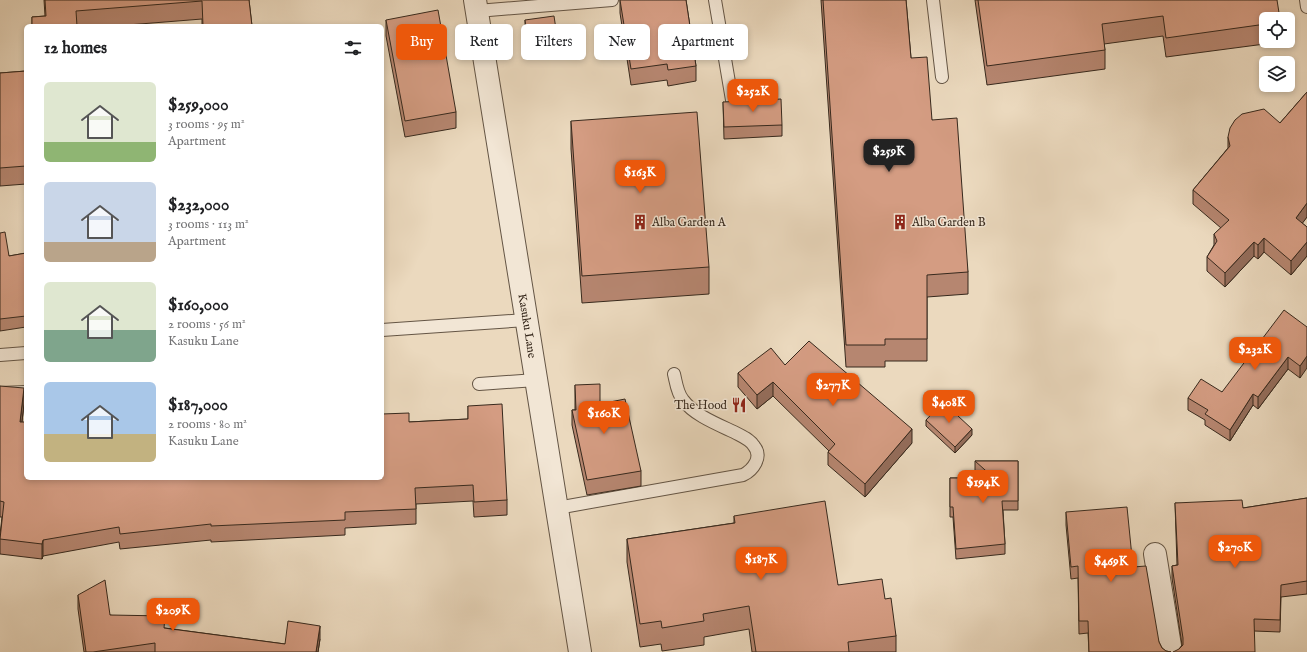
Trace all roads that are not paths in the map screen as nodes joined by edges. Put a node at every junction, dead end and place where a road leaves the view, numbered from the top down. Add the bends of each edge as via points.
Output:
1 (612, 0) edge
2 (715, 0) edge
3 (933, 0) edge
4 (1306, 0) edge
5 (476, 6) edge
6 (1307, 7) edge
7 (942, 77) dead end
8 (732, 100) edge
9 (526, 320) junction
10 (384, 330) edge
11 (24, 353) edge
12 (0, 355) edge
13 (674, 374) dead end
14 (536, 380) junction
15 (479, 384) dead end
16 (24, 392) edge
17 (0, 393) edge
18 (557, 508) junction
19 (1156, 554) dead end
20 (580, 652) edge
21 (1171, 652) edge

1 - 5 lane
2 - 8 lane
3 - 7 lane
4 - 6 lane
5 - 9 street, Kasuku Lane
9 - 10 lane
9 - 14 street, Kasuku Lane
11 - 12 lane
13 - 18 lane via 682,399 690,407 754,445 758,453 756,464 750,472
14 - 15 lane
14 - 18 street, Kasuku Lane
16 - 17 lane
18 - 20 street, Kasuku Lane
19 - 21 street

